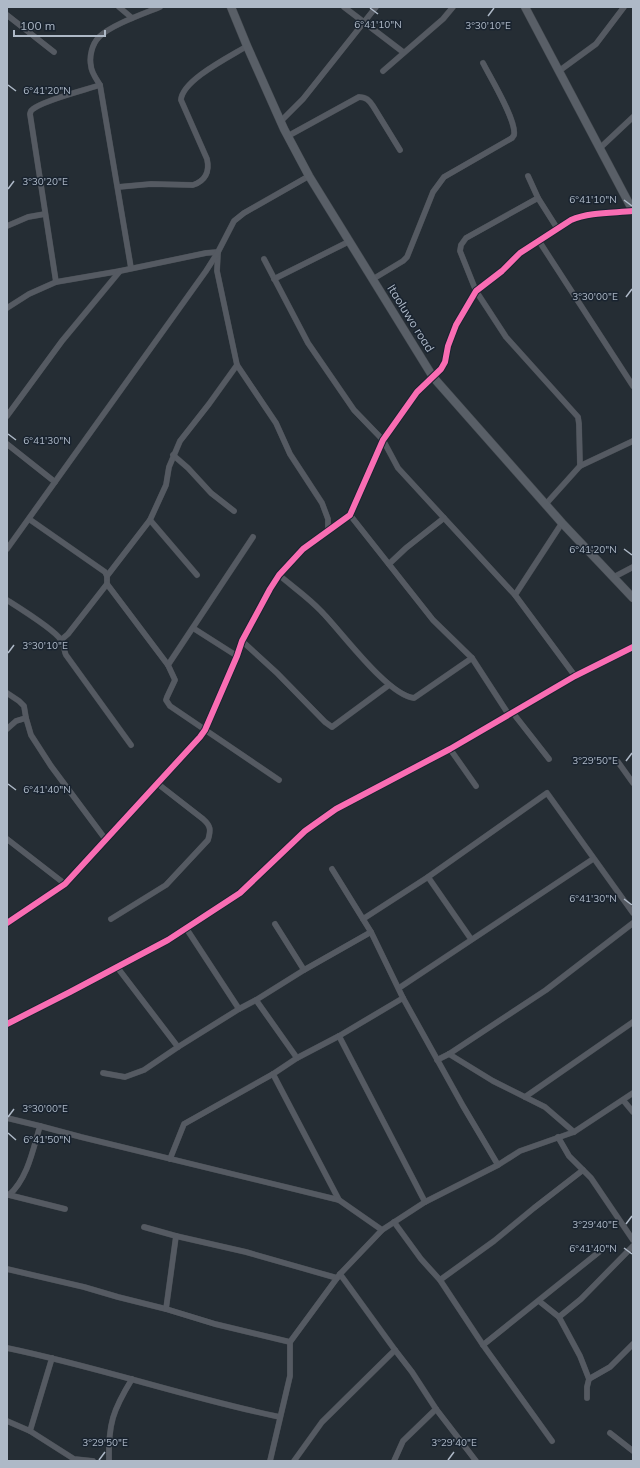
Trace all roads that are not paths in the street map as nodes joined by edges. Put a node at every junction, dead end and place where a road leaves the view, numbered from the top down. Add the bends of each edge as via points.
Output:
1 (119, 7) edge
2 (160, 7) edge
3 (231, 7) edge
4 (344, 7) edge
5 (376, 7) edge
6 (453, 7) edge
7 (525, 7) edge
8 (624, 7) edge
9 (7, 15) edge
10 (132, 18) junction
11 (364, 22) junction
12 (247, 46) junction
13 (54, 52) dead end
14 (403, 52) junction
15 (483, 63) dead end
16 (383, 71) dead end
17 (559, 71) junction
18 (100, 85) junction
19 (633, 117) edge
20 (281, 121) junction
21 (288, 136) junction
22 (600, 148) junction
23 (400, 150) dead end
24 (309, 176) junction
25 (528, 176) dead end
26 (118, 188) junction
27 (538, 198) junction
28 (633, 211) edge
29 (45, 214) junction
30 (7, 226) edge
31 (557, 228) junction
32 (350, 241) junction
33 (539, 241) junction
34 (218, 252) junction
35 (264, 259) dead end
36 (131, 268) junction
37 (120, 271) junction
38 (274, 279) junction
39 (373, 279) junction
40 (56, 282) junction
41 (476, 291) junction
42 (7, 308) edge
43 (237, 365) junction
44 (433, 377) junction
45 (633, 386) edge
46 (7, 416) edge
47 (384, 440) junction
48 (633, 441) edge
49 (7, 444) edge
50 (173, 455) junction
51 (580, 466) junction
52 (55, 482) junction
53 (545, 504) junction
54 (234, 511) dead end
55 (350, 515) junction
56 (444, 518) junction
57 (29, 519) junction
58 (150, 520) junction
59 (562, 523) junction
60 (328, 531) junction
61 (253, 537) dead end
62 (7, 549) edge
63 (389, 564) junction
64 (633, 566) edge
65 (197, 575) dead end
66 (279, 575) junction
67 (107, 576) junction
68 (614, 577) junction
69 (106, 584) junction
70 (515, 595) junction
71 (633, 598) edge
72 (7, 600) edge
73 (193, 628) junction
74 (61, 640) junction
75 (242, 642) junction
76 (633, 647) edge
77 (237, 656) junction
78 (472, 658) junction
79 (168, 665) junction
80 (575, 676) junction
81 (388, 684) junction
82 (7, 693) edge
83 (511, 714) junction
84 (26, 718) junction
85 (7, 729) edge
86 (205, 730) junction
87 (131, 745) dead end
88 (450, 749) junction
89 (549, 759) dead end
90 (618, 762) dead end
91 (280, 780) dead end
92 (158, 784) junction
93 (633, 784) edge
94 (476, 786) dead end
95 (7, 839) edge
96 (106, 840) junction
97 (593, 859) junction
98 (332, 869) dead end
99 (428, 878) junction
100 (65, 884) junction
101 (632, 910) edge
102 (111, 919) dead end
103 (363, 919) junction
104 (7, 923) edge
105 (633, 923) edge
106 (275, 924) dead end
107 (186, 928) junction
108 (371, 932) junction
109 (471, 939) junction
110 (117, 967) junction
111 (304, 970) junction
112 (399, 988) junction
113 (403, 998) junction
114 (256, 1000) junction
115 (239, 1009) junction
116 (633, 1022) edge
117 (7, 1024) edge
118 (339, 1036) junction
119 (178, 1047) junction
120 (449, 1054) junction
121 (297, 1058) junction
122 (437, 1060) junction
123 (103, 1073) dead end
124 (273, 1074) junction
125 (633, 1093) edge
126 (525, 1097) junction
127 (623, 1100) junction
128 (633, 1112) edge
129 (7, 1118) edge
130 (40, 1126) junction
131 (574, 1132) junction
132 (558, 1137) junction
133 (170, 1159) junction
134 (498, 1165) junction
135 (583, 1170) junction
136 (8, 1195) edge
137 (339, 1200) junction
138 (425, 1202) junction
139 (65, 1209) dead end
140 (394, 1222) junction
141 (144, 1227) dead end
142 (382, 1230) junction
143 (176, 1236) junction
144 (633, 1240) edge
145 (633, 1246) edge
146 (599, 1252) dead end
147 (7, 1269) edge
148 (338, 1276) junction
149 (440, 1280) junction
150 (539, 1301) junction
151 (166, 1309) junction
152 (559, 1317) junction
153 (290, 1342) junction
154 (633, 1344) edge
155 (483, 1345) junction
156 (7, 1348) edge
157 (395, 1350) junction
158 (52, 1358) junction
159 (132, 1379) junction
160 (588, 1379) junction
161 (587, 1398) dead end
162 (436, 1409) junction
163 (280, 1417) junction
164 (7, 1421) edge
165 (30, 1431) junction
166 (610, 1433) dead end
167 (552, 1441) dead end
168 (633, 1451) edge
169 (73, 1460) edge
170 (93, 1461) edge
171 (109, 1461) edge
172 (270, 1461) edge
173 (294, 1461) edge
174 (394, 1461) edge
175 (476, 1461) edge

1 - 10 street
2 - 10 street
3 - 12 street, Itaoluwo road
4 - 11 street
5 - 11 street
6 - 14 street via 443,19
7 - 17 street
8 - 17 street via 596,44
9 - 13 street
10 - 18 street via 104,33 98,38 91,52 90,67
11 - 14 street
11 - 20 street
12 - 20 street, Itaoluwo road
12 - 26 street via 198,77 182,94 181,100 207,159 209,167 204,178 193,185 151,184
14 - 16 street
15 - 39 street via 514,126 514,135 444,177 433,192 407,257
17 - 22 street
18 - 26 street
18 - 29 street via 31,110
19 - 22 street
20 - 21 street, Itaoluwo road
21 - 23 street via 359,97 364,97 373,106
21 - 24 street, Itaoluwo road
22 - 28 street
24 - 32 street, Itaoluwo road
24 - 34 street via 234,221
25 - 27 street
26 - 36 street
27 - 31 street
27 - 41 street via 466,238 461,245 461,256
28 - 31 street via 578,217
29 - 30 street via 28,217
29 - 40 street
31 - 33 street
32 - 38 street
32 - 39 street, Itaoluwo road
33 - 41 street via 520,253
33 - 45 street
34 - 36 street
34 - 43 street via 217,271
34 - 52 street
35 - 38 street
36 - 37 street
37 - 40 street
37 - 46 street via 62,341
38 - 47 street via 308,343 354,410
39 - 44 street, Itaoluwo road
40 - 42 street via 29,294
41 - 44 street via 456,325 445,362
41 - 51 street via 506,337 578,417
43 - 50 street via 180,441
43 - 60 street via 276,423 290,454 322,503 328,520
44 - 47 street via 417,392
44 - 53 street, Itaoluwo road
47 - 55 street
47 - 56 street via 398,468
48 - 51 street
49 - 52 street
50 - 54 street
50 - 58 street via 166,485
51 - 53 street
52 - 57 street
53 - 59 street, Itaoluwo road
55 - 60 street
55 - 63 street
56 - 63 street
56 - 70 street
57 - 62 street
57 - 67 street via 102,569
58 - 65 street
58 - 67 street
59 - 68 street, Itaoluwo road
59 - 70 street
60 - 66 street via 303,549
61 - 73 street
63 - 78 street via 433,620
64 - 68 street
66 - 75 street
66 - 81 street via 321,610 357,653
67 - 69 street
68 - 71 street, Itaoluwo road
69 - 74 street
69 - 79 street
70 - 80 street
72 - 74 street
73 - 77 street
73 - 79 street
74 - 87 street via 66,655
75 - 77 street
75 - 81 street via 332,727
76 - 80 street
77 - 86 street
78 - 81 street via 414,698
78 - 83 street
79 - 86 street via 175,680 167,697 168,703
80 - 83 street
82 - 84 street via 24,706
83 - 88 street
83 - 89 street
84 - 85 street via 16,721
84 - 96 street via 31,735 51,766
86 - 91 street
86 - 92 street
88 - 94 street
88 - 107 street via 336,809 305,831 240,893
90 - 93 street
92 - 96 street
92 - 102 street via 209,824 211,831 208,840 166,885
95 - 100 street
96 - 100 street
97 - 99 street via 547,793
97 - 101 street
97 - 109 street
98 - 103 street
99 - 103 street
99 - 109 street
100 - 104 street
103 - 108 street
105 - 120 street via 546,990
106 - 111 street
107 - 110 street
107 - 115 street
108 - 111 street
108 - 112 street
109 - 112 street
110 - 117 street
110 - 119 street
111 - 114 street
112 - 113 street
113 - 118 street
113 - 122 street
114 - 115 street
114 - 121 street
115 - 119 street
116 - 126 street
118 - 121 street
118 - 138 street
119 - 123 street via 144,1070 125,1077
120 - 122 street
120 - 126 street
121 - 124 street
122 - 134 street
124 - 133 street via 184,1124
124 - 137 street
125 - 127 street
126 - 131 street via 544,1107
127 - 128 street
127 - 131 street
129 - 130 street
130 - 133 street
130 - 136 street via 29,1162 17,1187
131 - 132 street
132 - 134 street via 520,1151
132 - 135 street via 569,1156
133 - 137 street
134 - 138 street
135 - 144 street
135 - 149 street via 494,1241
136 - 139 street
137 - 142 street
138 - 140 street
140 - 142 street
140 - 149 street
141 - 143 street
142 - 148 street
143 - 148 street
143 - 151 street
145 - 152 street via 581,1299
146 - 150 street
147 - 151 street
148 - 153 street
148 - 157 street
149 - 155 street
150 - 152 street
150 - 155 street
151 - 153 street
152 - 160 street via 580,1356
153 - 163 street via 290,1376
154 - 160 street via 610,1367
155 - 167 street
156 - 158 street
157 - 162 street
157 - 173 street via 322,1422
158 - 159 street
158 - 165 street
159 - 163 street via 238,1409
159 - 171 street via 119,1400 112,1420 108,1439
160 - 161 street
162 - 174 street via 403,1441
162 - 175 street
163 - 172 street
164 - 165 street
165 - 169 street
166 - 168 street
169 - 170 street

